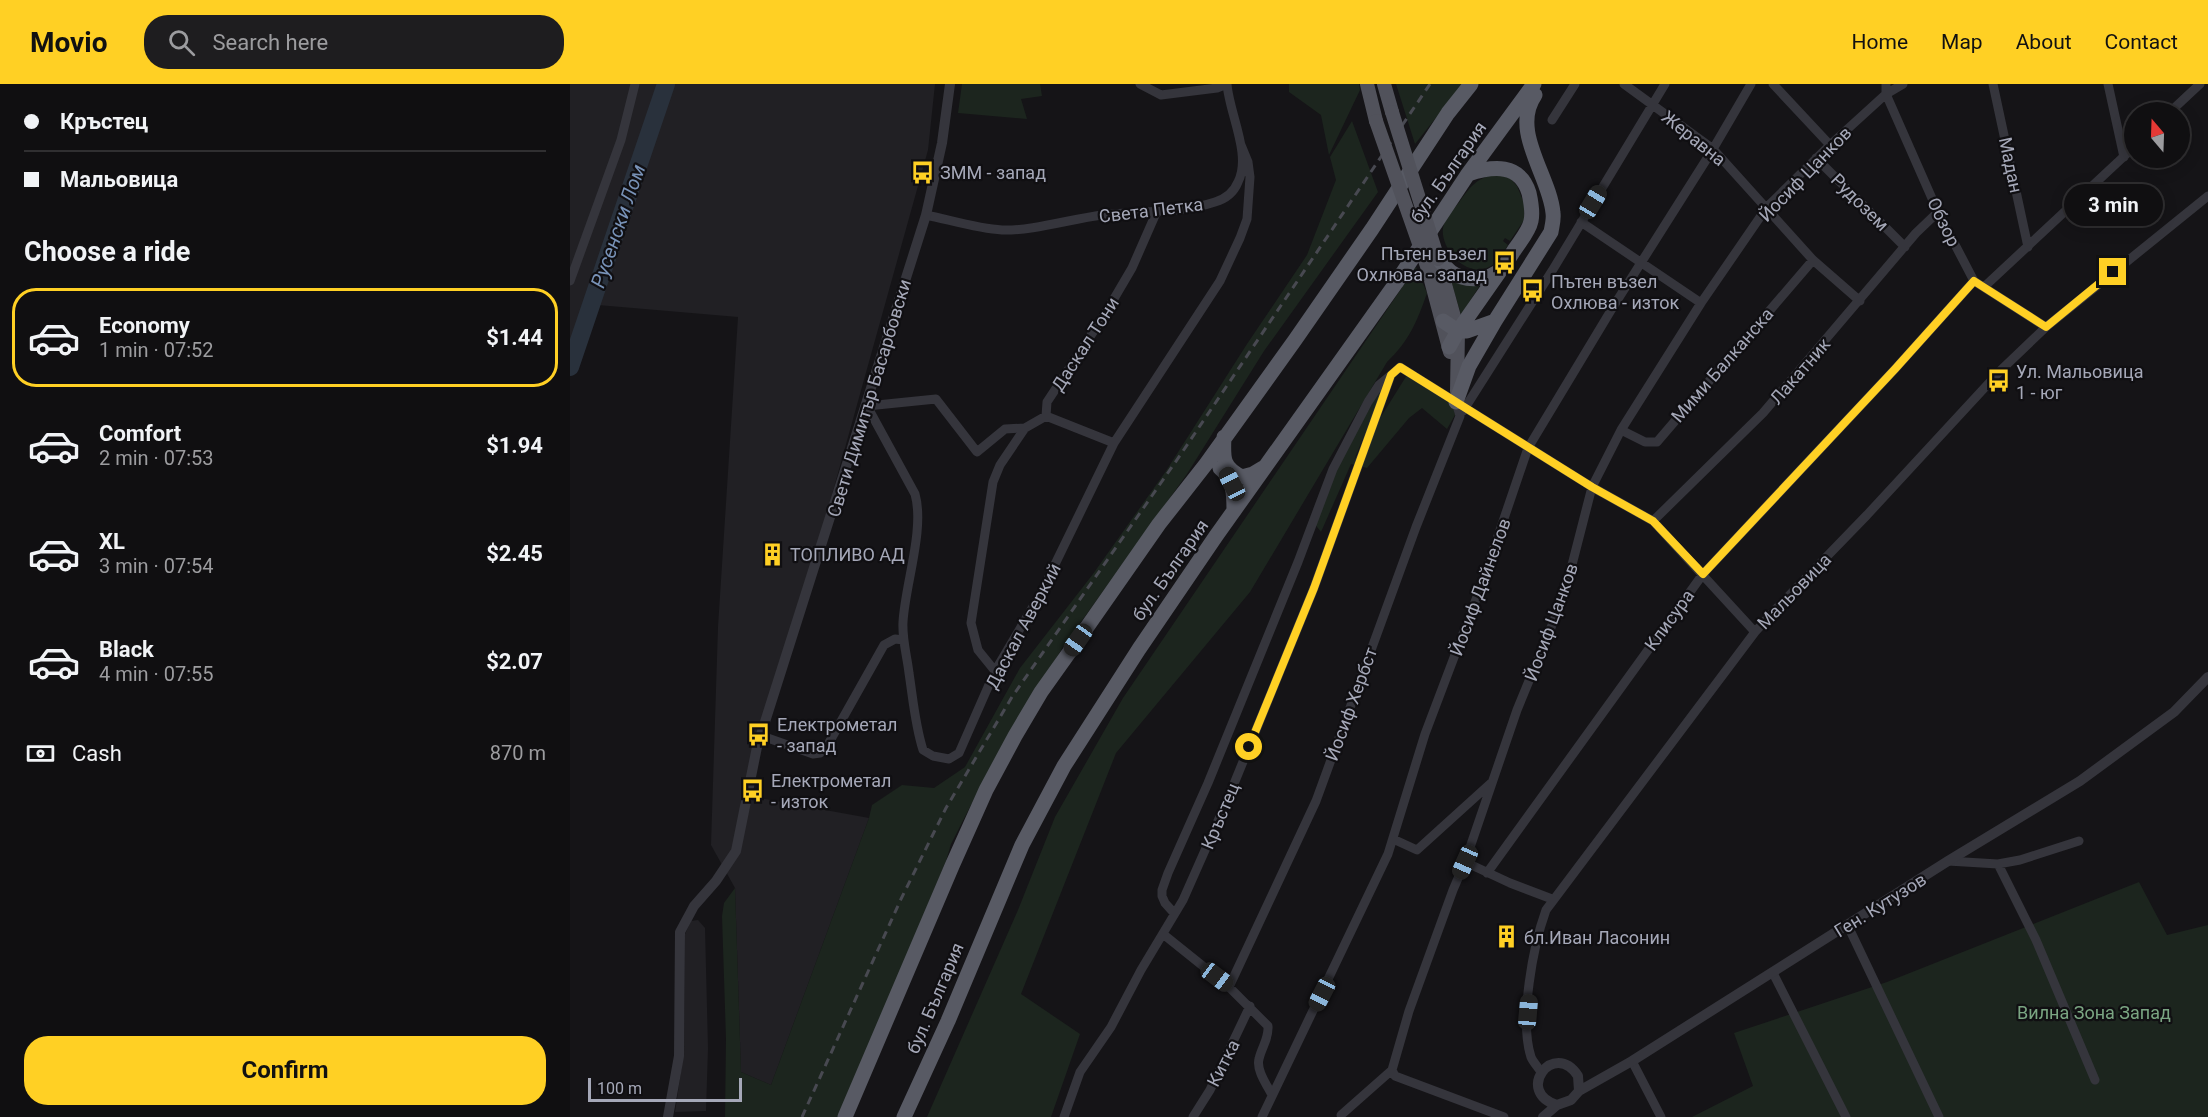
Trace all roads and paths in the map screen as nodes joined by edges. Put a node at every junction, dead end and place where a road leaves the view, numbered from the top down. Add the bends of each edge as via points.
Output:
1 (636, 84) edge
2 (950, 84) edge
3 (1140, 84) edge
4 (1367, 84) edge
5 (1384, 84) edge
6 (1471, 84) edge
7 (1534, 84) edge
8 (1543, 84) edge
9 (1575, 84) edge
10 (1624, 84) edge
11 (1665, 84) edge
12 (1751, 84) edge
13 (1773, 84) edge
14 (1903, 84) edge
15 (1994, 84) edge
16 (2108, 84) edge
17 (2200, 84) edge
18 (1886, 89) edge
19 (2181, 102) edge
20 (1653, 105) junction
21 (1552, 120) dead end
22 (1830, 144) junction
23 (1241, 145) junction
24 (1713, 149) junction
25 (1816, 158) junction
26 (2124, 158) joint
27 (1468, 174) junction
28 (2208, 196) edge
29 (1767, 207) junction
30 (1158, 211) junction
31 (1938, 212) junction
32 (926, 215) junction
33 (1581, 222) junction
34 (1905, 247) junction
35 (2028, 247) junction
36 (1508, 259) junction
37 (1813, 260) junction
38 (1640, 263) junction
39 (1433, 264) junction
40 (570, 281) edge
41 (1974, 281) junction
42 (1984, 286) junction
43 (1860, 301) junction
44 (1701, 303) junction
45 (1443, 321) junction
46 (1495, 321) junction
47 (2046, 327) junction
48 (1458, 331) junction
49 (1449, 347) junction
50 (1391, 375) junction
51 (867, 406) junction
52 (1460, 408) junction
53 (1046, 416) junction
54 (1024, 428) junction
55 (1621, 430) junction
56 (1224, 437) junction
57 (1114, 443) junction
58 (1528, 448) junction
59 (1206, 464) junction
60 (1268, 465) junction
61 (1592, 487) junction
62 (1234, 511) junction
63 (1653, 521) junction
64 (1703, 574) junction
65 (1755, 632) junction
66 (904, 640) junction
67 (995, 671) junction
68 (2208, 677) edge
69 (762, 736) junction
70 (1491, 783) junction
71 (1393, 839) junction
72 (2079, 841) dead end
73 (1948, 861) junction
74 (1465, 862) junction
75 (1998, 864) junction
76 (1487, 873) junction
77 (1552, 899) junction
78 (1174, 912) junction
79 (1848, 926) junction
80 (1162, 934) junction
81 (1773, 973) junction
82 (1229, 987) junction
83 (1250, 1006) junction
84 (1632, 1060) junction
85 (1392, 1070) junction
86 (1541, 1072) junction
87 (2095, 1080) dead end
88 (1579, 1090) junction
89 (1272, 1095) junction
90 (1557, 1105) junction
91 (1341, 1115) dead end
92 (669, 1117) edge
93 (845, 1117) edge
94 (904, 1117) edge
95 (1064, 1117) edge
96 (1192, 1117) edge
97 (1262, 1117) edge
98 (1504, 1117) edge
99 (1543, 1117) edge
100 (1661, 1117) edge
101 (1846, 1117) edge
102 (1939, 1117) edge

1 - 40 street via 621,140
2 - 32 street, Свети Димитър Басарбовски
3 - 23 street, Света Петка via 1161,95 1227,84
4 - 39 main road, bridge via 1376,121
5 - 39 main road, bridge
6 - 56 highway, бул. България
7 - 27 highway, бул. България
8 - 46 highway via 1529,104 1526,119 1554,215 1551,232
9 - 21 street
10 - 20 street, Жеравна
11 - 20 street, Йосиф Хербст
12 - 24 street, Йосиф Дайнелов
13 - 22 street, Рудозем
14 - 18 street, Йосиф Цанков
15 - 35 street, Мадан
16 - 26 street
17 - 19 street
18 - 22 street, Йосиф Цанков
18 - 31 street, Обзор
20 - 24 street, Жеравна
20 - 33 street, Йосиф Хербст
22 - 25 street, Йосиф Цанков
23 - 30 street, Света Петка via 1240,177 1229,195 1216,202
23 - 57 street, Даскал Аверкий via 1250,177 1247,219 1240,238 1220,281
24 - 29 street, Жеравна
24 - 38 street, Йосиф Дайнелов
25 - 29 street, Йосиф Цанков
25 - 34 street, Рудозем
26 - 35 street
27 - 36 highway via 1500,168 1518,174 1526,186 1532,220
27 - 60 highway, бул. България
28 - 47 street, Мальовица
29 - 37 street, Жеравна
29 - 44 street, Йосиф Цанков
30 - 32 street, Света Петка via 1104,214 1002,230
30 - 53 street, Даскал Тони via 1106,314 1047,402
31 - 34 street, Лакатник
31 - 41 street, Обзор
32 - 51 street, Свети Димитър Басарбовски
33 - 38 street
33 - 52 street, Йосиф Хербст
34 - 43 street, Лакатник
35 - 42 street
36 - 39 highway via 1492,275 1480,278 1457,276
36 - 48 highway
37 - 43 street, Жеравна
37 - 55 street, Мими Балканска via 1657,442 1645,442
38 - 44 street
38 - 58 street, Йосиф Дайнелов
39 - 45 main road
39 - 48 main road
41 - 42 street
41 - 64 street, Клисура
42 - 47 street
43 - 63 street, Лакатник via 1763,413
44 - 55 street, Йосиф Цанков
45 - 48 highway
45 - 49 main road
46 - 48 highway
46 - 52 highway via 1469,366
47 - 65 street, Мальовица
48 - 49 highway
48 - 52 main road
49 - 52 main road
50 - 52 street, Кръстец via 1400,367
50 - 78 street, Кръстец via 1314,588 1229,796
50 - 78 street via 1368,402 1333,469 1208,783 1168,873 1162,897
51 - 54 street via 936,399 977,452 1005,429
51 - 66 street, Даскал Аверкий via 917,502
51 - 69 street, Свети Димитър Басарбовски
52 - 58 street
52 - 82 street, Йосиф Хербст via 1316,801
53 - 54 street
53 - 57 street
54 - 67 street via 993,482 971,623 978,650
55 - 61 street, Йосиф Цанков
56 - 59 highway, бул. България
56 - 60 highway via 1223,456 1231,472 1242,477
57 - 67 street, Даскал Аверкий via 1041,593
58 - 61 street
58 - 71 street, Йосиф Дайнелов via 1425,734
59 - 62 highway via 1226,473 1232,484
59 - 93 highway, бул. България via 1041,692 1015,736 986,789
60 - 62 highway, бул. България
61 - 63 street
61 - 70 street, Йосиф Цанков via 1564,596
62 - 94 highway, бул. България via 1064,766 1022,845
63 - 64 street
64 - 65 street
64 - 76 street, Клисура
65 - 77 street, Мальовица
66 - 67 street, Даскал Аверкий via 918,733 923,750 933,756 949,759 959,753
66 - 69 street via 895,639 884,645 820,753
68 - 73 street, Ген. Кутузов via 2174,712 2080,782
69 - 92 street, Свети Димитър Басарбовски via 736,850 694,906 680,932 679,1056
70 - 71 street via 1417,850
70 - 74 street, Йосиф Цанков
71 - 89 street, Йосиф Дайнелов
72 - 75 street
73 - 75 street
73 - 79 street, Ген. Кутузов
74 - 76 street
74 - 85 street, Йосиф Цанков via 1409,1011
75 - 87 street via 2028,921
76 - 77 street
77 - 86 street, Мальовица via 1534,956 1528,1012 1532,1058
78 - 80 street, Кръстец
79 - 81 street, Ген. Кутузов
79 - 102 street
80 - 82 street
80 - 95 street, Кръстец via 1111,1026 1080,1072
81 - 84 street, Ген. Кутузов
81 - 101 street
82 - 83 street
83 - 89 street via 1268,1026 1259,1067
83 - 96 street, Китка via 1230,1052
84 - 88 street, Ген. Кутузов
84 - 100 street
85 - 91 street
85 - 98 street via 1395,1076
86 - 88 street via 1553,1064 1568,1065 1578,1076
86 - 90 street via 1538,1089 1548,1103
88 - 90 street, Ген. Кутузов via 1571,1100
89 - 97 street, Йосиф Дайнелов
90 - 99 street, Ген. Кутузов

